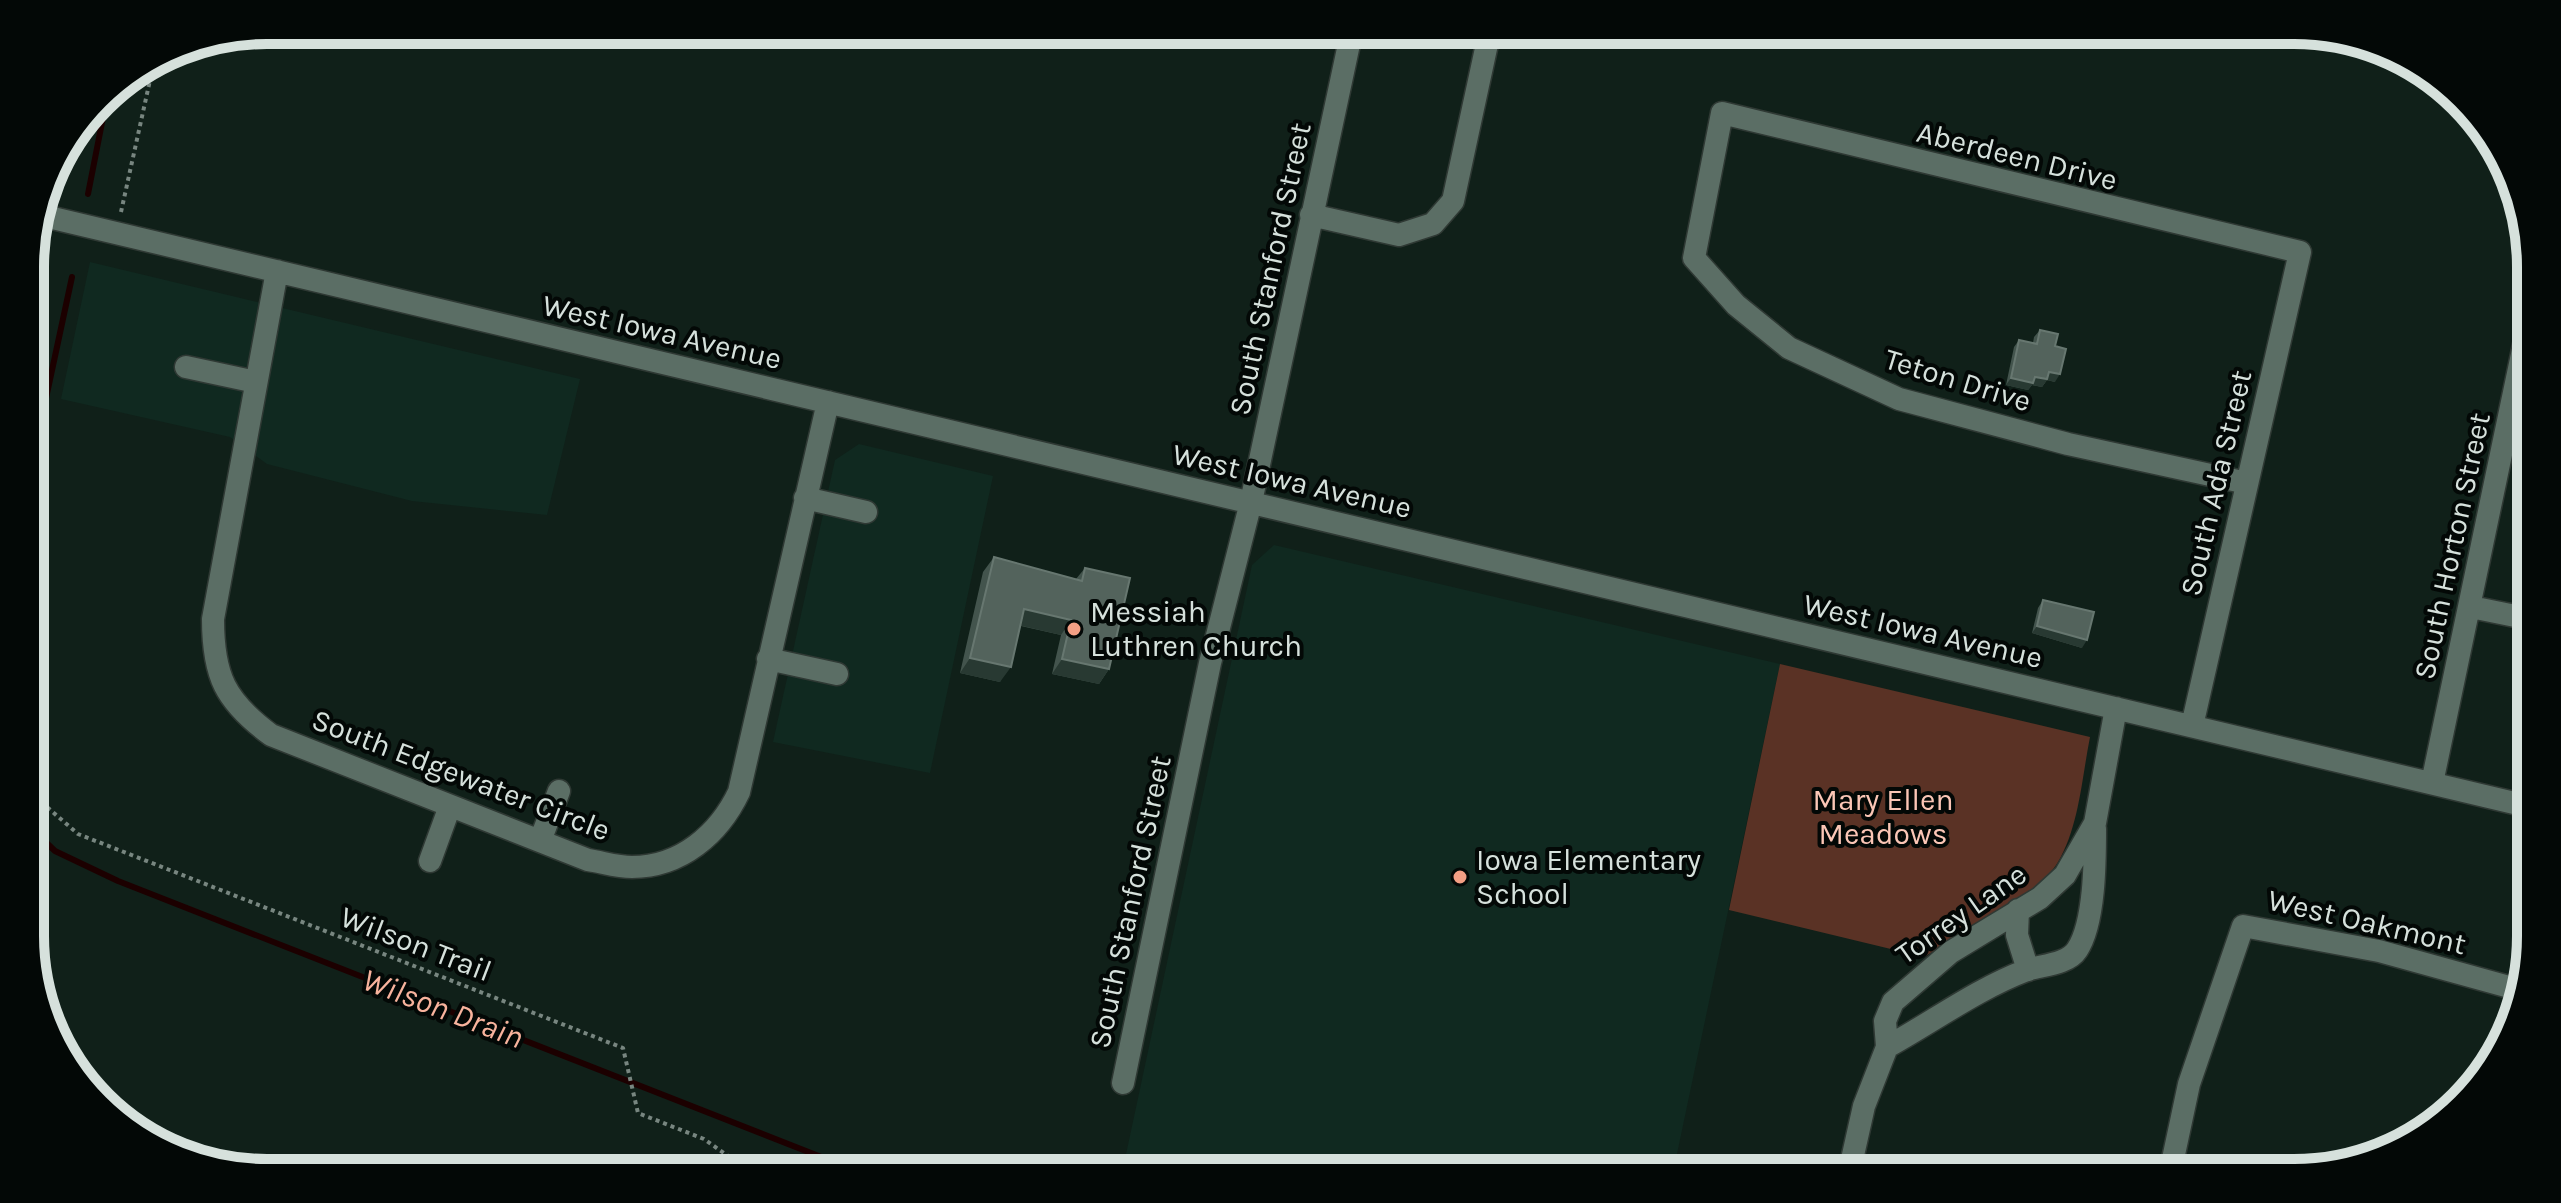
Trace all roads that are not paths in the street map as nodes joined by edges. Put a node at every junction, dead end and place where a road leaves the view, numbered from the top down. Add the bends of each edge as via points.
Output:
1 (1349, 44) edge
2 (1487, 44) edge
3 (1722, 113) joint
4 (1311, 215) junction
5 (50, 217) edge
6 (2300, 252) joint
7 (277, 271) junction
8 (186, 367) dead end
9 (2517, 380) edge
10 (256, 382) junction
11 (828, 402) junction
12 (2247, 483) junction
13 (805, 498) junction
14 (1251, 502) junction
15 (866, 512) dead end
16 (2471, 607) junction
17 (2517, 616) edge
18 (768, 659) junction
19 (837, 674) dead end
20 (2116, 708) junction
21 (2192, 726) junction
22 (2432, 783) junction
23 (559, 791) dead end
24 (2517, 804) edge
25 (450, 806) junction
26 (2095, 823) junction
27 (540, 841) junction
28 (430, 861) dead end
29 (2018, 910) junction
30 (2028, 970) junction
31 (2511, 987) edge
32 (1887, 1047) junction
33 (1123, 1083) dead end
34 (1852, 1159) edge
35 (2173, 1159) edge

1 - 4 street, South Stanford Street
2 - 4 street via 1453,201 1433,224 1399,235
3 - 6 street, Aberdeen Drive
3 - 12 street, Teton Drive via 1694,258 1736,305 1789,348 1899,399 2068,444
4 - 14 street, South Stanford Street
5 - 7 street, West Iowa Avenue
6 - 12 street, South Ada Street
7 - 10 street, South Edgewater Circle
7 - 11 street, West Iowa Avenue
8 - 10 street
9 - 16 street, South Horton Street
10 - 25 street, South Edgewater Circle via 213,619 213,657 228,693 271,735
11 - 13 street, South Edgewater Circle
11 - 14 street, West Iowa Avenue
12 - 21 street, South Ada Street
13 - 15 street
13 - 18 street, South Edgewater Circle
14 - 20 street, West Iowa Avenue
14 - 33 street, South Stanford Street via 1210,663
16 - 17 street
16 - 22 street, South Horton Street
18 - 19 street
18 - 27 street, South Edgewater Circle via 739,792 708,838 677,857 632,867 588,860
20 - 21 street, West Iowa Avenue
20 - 26 street, Torrey Lane
21 - 22 street, West Iowa Avenue
22 - 24 street, West Iowa Avenue
23 - 27 street
25 - 27 street, South Edgewater Circle
25 - 28 street
26 - 29 street, Torrey Lane via 2065,875
26 - 30 street via 2092,888 2079,948 2072,957
29 - 30 street via 2017,935
29 - 32 street, Torrey Lane via 1951,952 1893,1002 1885,1021
30 - 32 street via 1949,1007
31 - 35 street, West Oakmont via 2379,951 2243,926 2189,1084
32 - 34 street, Torrey Lane via 1864,1106

